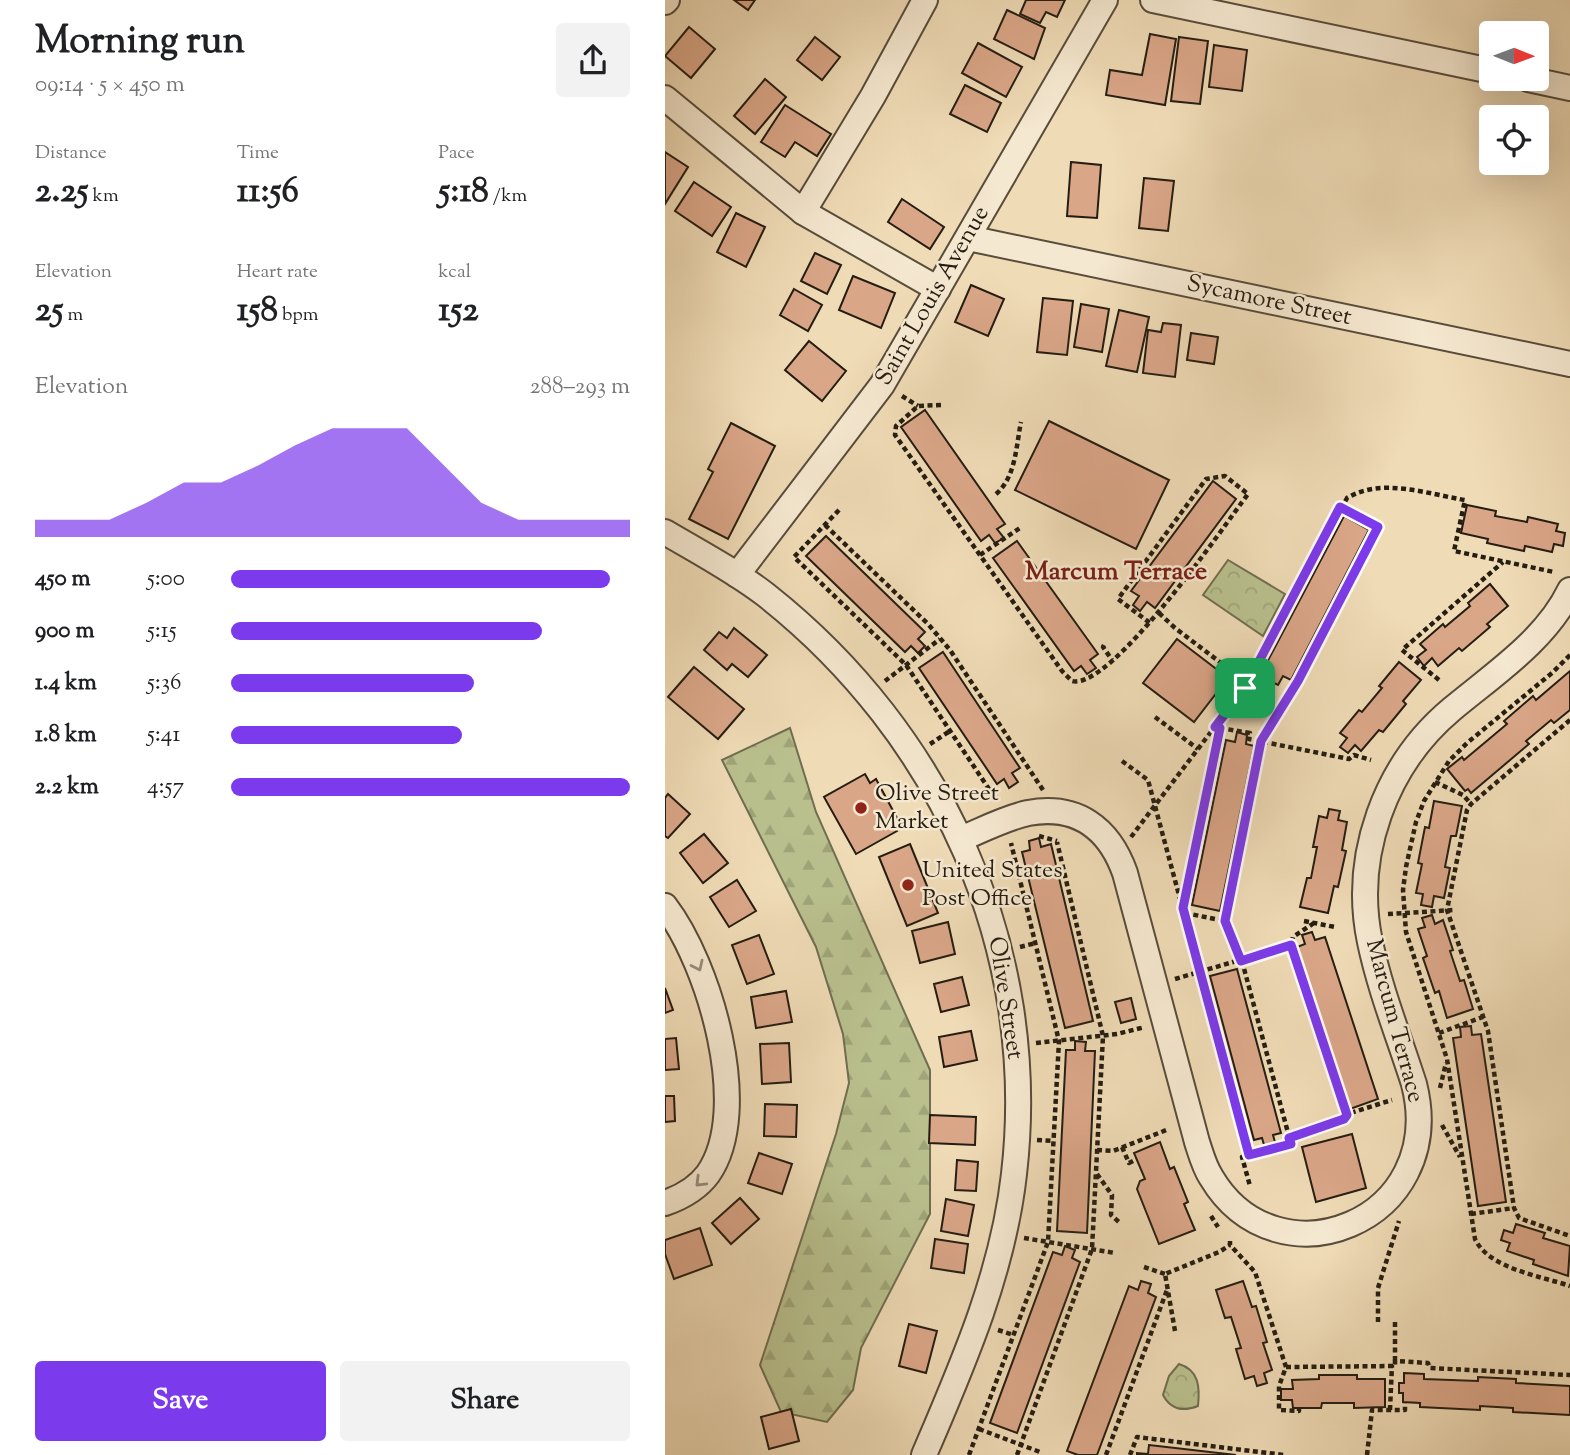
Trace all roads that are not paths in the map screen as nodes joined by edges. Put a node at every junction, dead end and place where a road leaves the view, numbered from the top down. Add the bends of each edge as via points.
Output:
1 (925, 0) edge
2 (1105, 0) edge
3 (1153, 0) edge
4 (1479, 68) edge
5 (1549, 84) edge
6 (1570, 88) edge
7 (665, 98) edge
8 (803, 212) junction
9 (968, 238) junction
10 (938, 289) junction
11 (1570, 364) edge
12 (665, 532) edge
13 (737, 575) junction
14 (1562, 581) edge
15 (961, 839) junction
16 (665, 906) edge
17 (665, 1203) edge
18 (924, 1455) edge

1 - 8 street
2 - 9 street, Saint Louis Avenue
3 - 4 street
5 - 6 street
7 - 8 street
8 - 10 street
9 - 10 street, Saint Louis Avenue
9 - 11 street, Sycamore Street
10 - 13 street, Saint Louis Avenue via 882,385
12 - 13 street, Olive Street
13 - 15 street, Olive Street via 796,621 861,687 915,758
14 - 15 street, Marcum Terrace via 1553,620 1426,733 1389,786 1379,811 1368,862 1366,915 1416,1093 1420,1124 1412,1165 1401,1183 1373,1213 1355,1223 1311,1233 1271,1228 1234,1207 1210,1177 1125,873 1104,834 1070,814 1042,812 1009,819
15 - 18 street, Olive Street via 1006,971 1017,1056 1015,1173 991,1283 971,1344
16 -> 17 street via 702,976 715,1015 726,1088 724,1141 717,1159 695,1188

